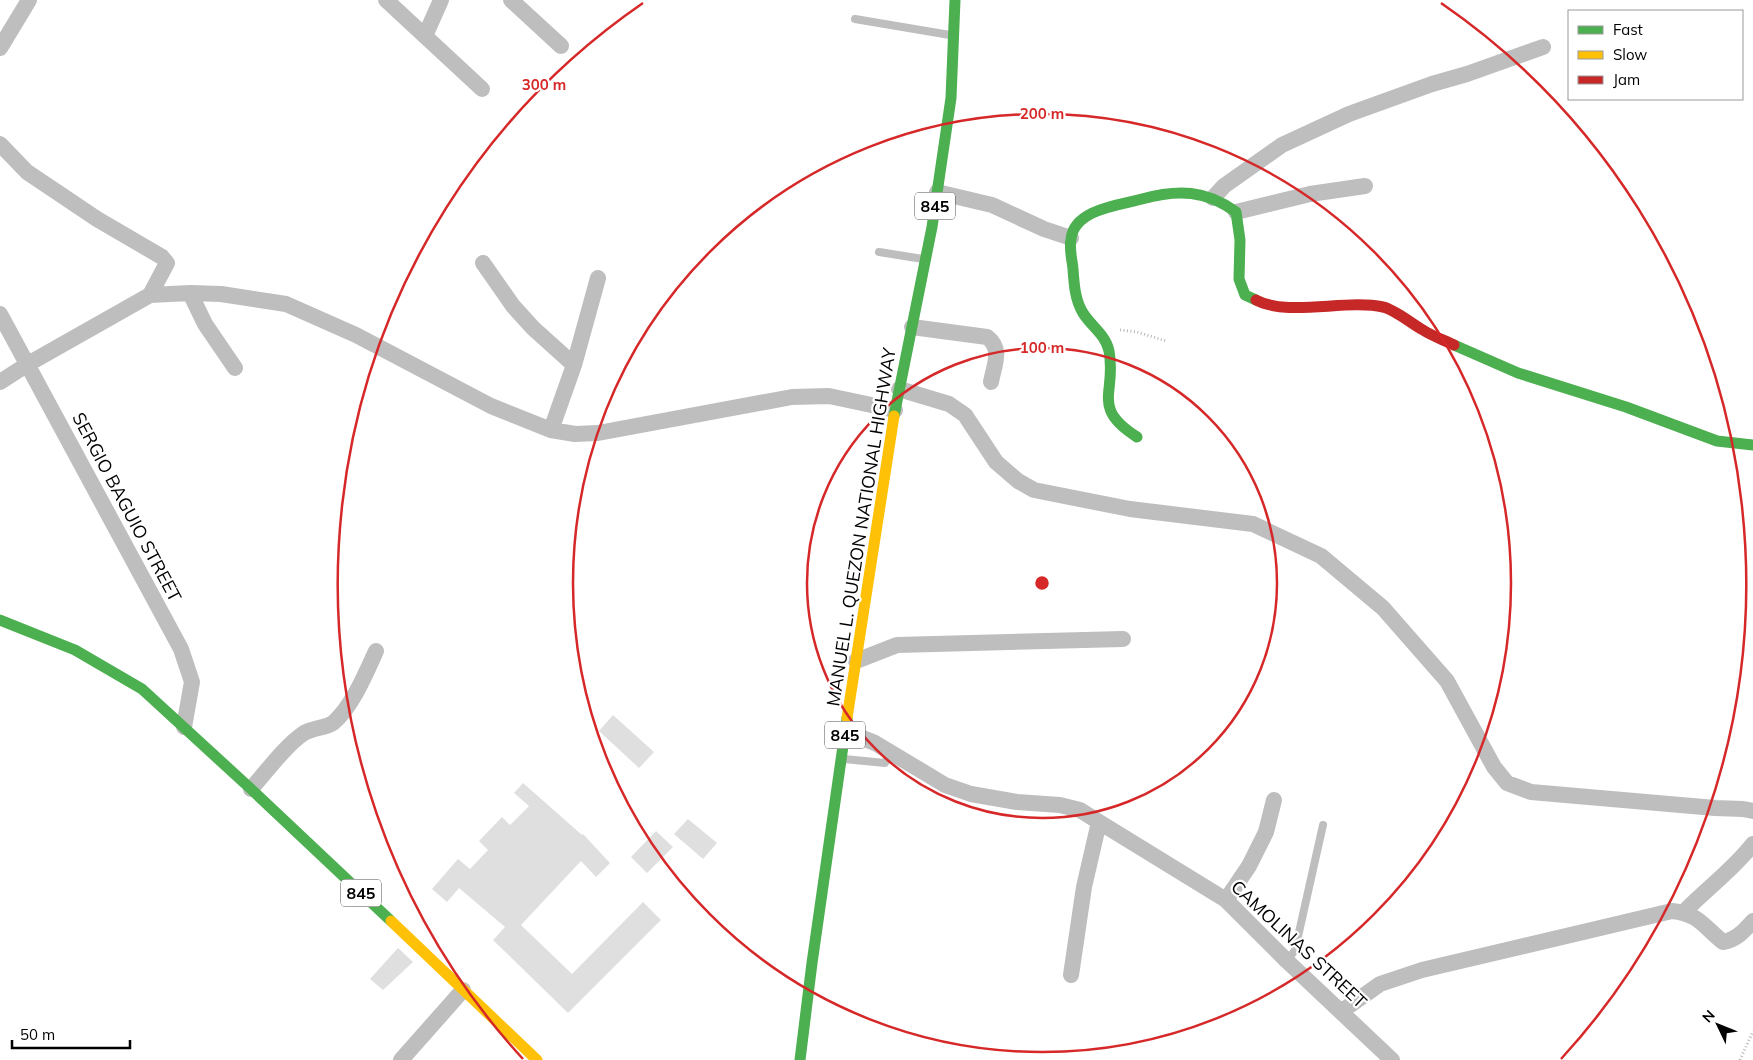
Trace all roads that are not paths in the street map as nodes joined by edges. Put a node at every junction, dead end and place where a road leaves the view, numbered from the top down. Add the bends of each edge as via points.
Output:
1 (29, 0) edge
2 (386, 0) edge
3 (441, 0) edge
4 (512, 0) edge
5 (955, 0) edge
6 (854, 19) dead end
7 (954, 35) junction
8 (425, 36) junction
9 (561, 46) dead end
10 (1543, 47) dead end
11 (0, 48) edge
12 (482, 89) dead end
13 (0, 144) edge
14 (1366, 186) dead end
15 (937, 192) junction
16 (1213, 198) junction
17 (1236, 212) junction
18 (1071, 238) junction
19 (879, 252) dead end
20 (925, 259) junction
21 (483, 263) dead end
22 (598, 278) dead end
23 (190, 293) junction
24 (150, 295) junction
25 (0, 314) edge
26 (912, 327) junction
27 (28, 364) junction
28 (574, 365) junction
29 (235, 368) dead end
30 (0, 382) edge
31 (991, 382) dead end
32 (899, 389) junction
33 (895, 410) junction
34 (552, 430) junction
35 (1137, 437) dead end
36 (1753, 445) edge
37 (0, 620) edge
38 (1124, 638) dead end
39 (376, 651) dead end
40 (856, 661) junction
41 (184, 727) junction
42 (845, 731) junction
43 (891, 753) junction
44 (841, 758) junction
45 (251, 789) junction
46 (1274, 800) dead end
47 (1753, 811) edge
48 (1099, 822) junction
49 (1323, 825) dead end
50 (1753, 844) edge
51 (1226, 900) junction
52 (1684, 912) junction
53 (1753, 921) edge
54 (1287, 961) junction
55 (1071, 975) dead end
56 (464, 990) junction
57 (1342, 1011) junction
58 (401, 1060) edge
59 (537, 1060) edge
60 (800, 1060) edge
61 (1392, 1060) edge

1 - 11 street
2 - 8 street
3 - 8 street
4 - 9 street
5 - 7 main road, MANUEL L. QUEZON NATIONAL HIGHWAY / 845
6 - 7 lane
7 - 15 main road, MANUEL L. QUEZON NATIONAL HIGHWAY / 845 via 951,98
8 - 12 street
10 - 16 street via 1349,114 1282,145 1224,186
13 - 24 street via 27,172 162,257 167,263
14 - 17 street via 1310,194
15 - 18 street via 992,205
15 - 20 main road, MANUEL L. QUEZON NATIONAL HIGHWAY / 845
16 - 17 main road
16 - 18 main road via 1165,193 1107,207 1087,216 1073,229
17 - 36 main road via 1240,240 1239,279 1246,295 1261,303 1282,307 1386,307 1425,332 1518,373 1626,407 1717,441
18 - 35 main road via 1074,288 1085,316 1104,337 1108,351 1111,417
19 - 20 lane
20 - 26 main road, MANUEL L. QUEZON NATIONAL HIGHWAY / 845
21 - 28 street via 513,306
22 - 28 street
23 - 24 street
23 - 29 street via 205,324
23 - 34 street via 222,294 286,304 356,335 490,406
24 - 27 street
25 - 27 street, SERGIO BAGUIO STREET
26 - 31 street via 987,337 997,351
26 - 32 main road, MANUEL L. QUEZON NATIONAL HIGHWAY / 845
27 - 30 street
27 - 41 street, SERGIO BAGUIO STREET via 181,649 192,682
28 - 34 street
32 - 33 main road, MANUEL L. QUEZON NATIONAL HIGHWAY / 845
32 - 47 street via 949,404 965,415 996,462 1034,490 1130,509 1254,524 1321,556 1384,608 1448,680 1494,767 1507,783 1531,792
33 - 34 street via 829,396 792,397 598,433
33 - 40 main road, MANUEL L. QUEZON NATIONAL HIGHWAY / 845
37 - 41 main road, 845 via 75,650 142,689
38 - 40 street via 897,645
39 - 45 street via 366,673 333,722 305,733
40 - 42 main road, MANUEL L. QUEZON NATIONAL HIGHWAY / 845
41 - 45 main road, 845
42 - 43 street, CAMOLINAS STREET
42 - 44 main road, MANUEL L. QUEZON NATIONAL HIGHWAY / 845
43 - 44 lane via 885,764
43 - 48 street, CAMOLINAS STREET via 945,785 970,794 1060,805 1080,810
44 - 60 main road, MANUEL L. QUEZON NATIONAL HIGHWAY / 845
45 - 56 main road, 845
46 - 51 street via 1266,832 1249,866
48 - 51 street, CAMOLINAS STREET
48 - 55 street via 1084,887
49 - 54 lane via 1296,950
50 - 52 street
51 - 54 street, CAMOLINAS STREET
52 - 53 street via 1723,942 1740,935
52 - 57 street via 1672,911 1422,970 1380,984
54 - 57 street, CAMOLINAS STREET
56 - 58 street
56 - 59 main road, 845
57 - 61 street, CAMOLINAS STREET

